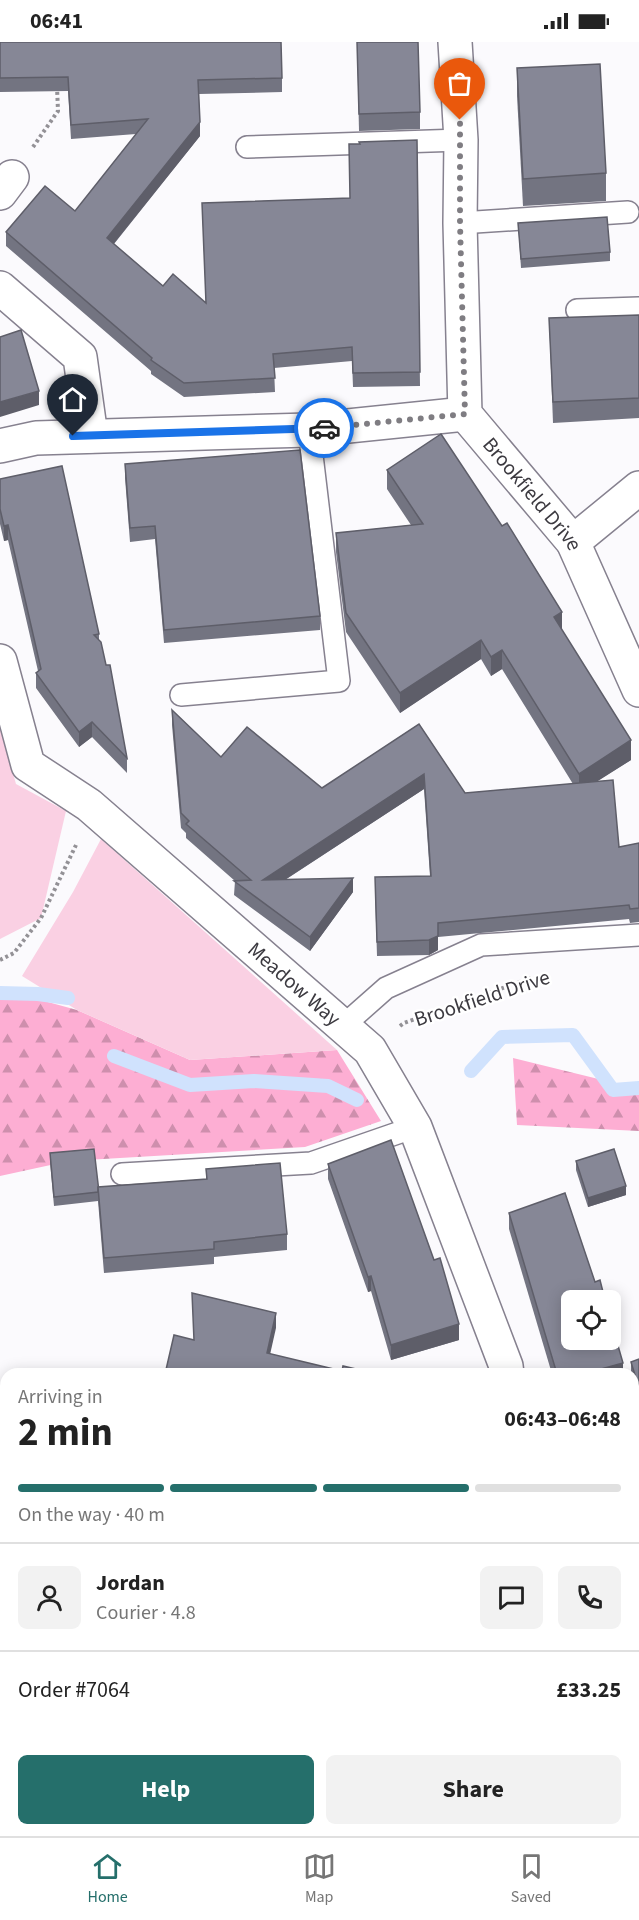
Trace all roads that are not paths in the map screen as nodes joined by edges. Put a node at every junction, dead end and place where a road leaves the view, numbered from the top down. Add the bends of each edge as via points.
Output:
1 (455, 42) edge
2 (461, 140) junction
3 (247, 147) dead end
4 (628, 212) dead end
5 (460, 223) junction
6 (0, 288) edge
7 (639, 308) edge
8 (577, 310) dead end
9 (465, 414) junction
10 (309, 430) junction
11 (91, 436) junction
12 (0, 446) edge
13 (639, 488) edge
14 (573, 542) junction
15 (0, 661) edge
16 (639, 690) edge
17 (181, 695) dead end
18 (639, 934) edge
19 (343, 1026) junction
20 (415, 1127) junction
21 (122, 1174) dead end
22 (506, 1368) edge

1 - 2 street
2 - 3 lane
2 - 5 street
4 - 5 lane
5 - 9 street
6 - 11 street via 80,357
7 - 8 lane
9 - 10 street
9 - 14 street, Brookfield Drive
10 - 11 street
10 - 17 lane via 339,681
11 - 12 street via 36,438
13 - 14 street
14 - 16 street, Brookfield Drive
15 - 19 street, Meadow Way via 28,765 89,805
18 - 19 lane via 481,945 386,988
19 - 20 street, Meadow Way via 370,1050
20 - 21 lane via 311,1163
20 - 22 street, Meadow Way

